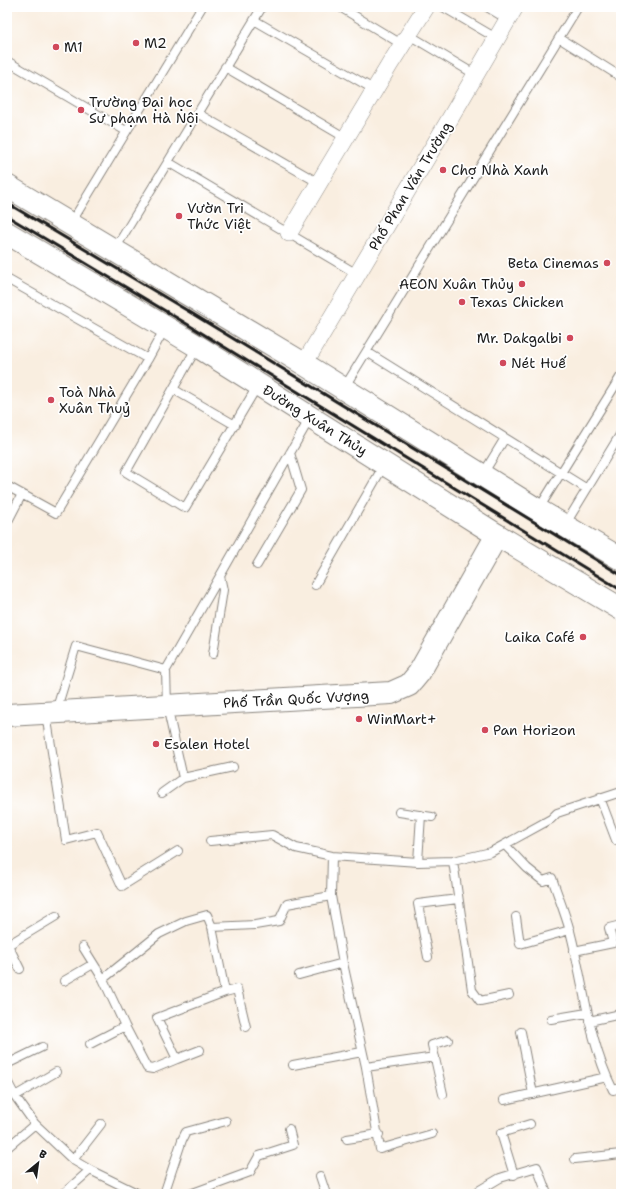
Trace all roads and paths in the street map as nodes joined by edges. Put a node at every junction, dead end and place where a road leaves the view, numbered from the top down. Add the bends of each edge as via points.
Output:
1 (202, 7) edge
2 (262, 7) edge
3 (340, 7) edge
4 (426, 7) edge
5 (443, 7) edge
6 (487, 7) edge
7 (578, 7) edge
8 (511, 13) edge
9 (254, 20) junction
10 (496, 38) junction
11 (559, 38) junction
12 (406, 40) junction
13 (7, 61) edge
14 (226, 68) junction
15 (476, 75) junction
16 (621, 77) edge
17 (375, 90) junction
18 (197, 113) junction
19 (126, 131) junction
20 (346, 138) junction
21 (168, 162) junction
22 (319, 183) junction
23 (7, 186) edge
24 (70, 224) junction
25 (7, 233) edge
26 (289, 233) junction
27 (114, 250) junction
28 (358, 274) junction
29 (7, 279) edge
30 (166, 328) junction
31 (197, 346) junction
32 (367, 352) junction
33 (148, 359) junction
34 (304, 364) junction
35 (621, 376) edge
36 (258, 385) junction
37 (173, 389) junction
38 (343, 389) junction
39 (311, 418) junction
40 (235, 425) junction
41 (621, 433) edge
42 (505, 438) junction
43 (290, 453) junction
44 (385, 465) junction
45 (561, 473) junction
46 (483, 475) junction
47 (7, 486) edge
48 (587, 489) junction
49 (22, 494) junction
50 (538, 510) junction
51 (7, 523) edge
52 (564, 525) junction
53 (497, 535) junction
54 (621, 559) edge
55 (257, 565) dead end
56 (220, 576) junction
57 (315, 585) dead end
58 (621, 609) edge
59 (213, 654) dead end
60 (166, 670) junction
61 (167, 706) junction
62 (51, 713) junction
63 (7, 715) edge
64 (233, 767) dead end
65 (183, 778) junction
66 (621, 792) edge
67 (162, 793) dead end
68 (600, 798) junction
69 (399, 812) dead end
70 (421, 815) junction
71 (432, 817) dead end
72 (616, 840) dead end
73 (210, 841) dead end
74 (505, 845) junction
75 (178, 851) dead end
76 (332, 856) junction
77 (453, 861) junction
78 (418, 862) junction
79 (331, 896) junction
80 (458, 899) junction
81 (56, 916) dead end
82 (516, 917) dead end
83 (617, 926) dead end
84 (212, 927) junction
85 (570, 930) junction
86 (84, 947) dead end
87 (8, 948) edge
88 (574, 951) junction
89 (428, 957) dead end
90 (343, 963) junction
91 (93, 964) junction
92 (20, 969) dead end
93 (299, 975) dead end
94 (103, 978) junction
95 (64, 981) dead end
96 (225, 992) junction
97 (509, 995) dead end
98 (621, 1014) edge
99 (588, 1017) junction
100 (551, 1019) dead end
101 (125, 1026) junction
102 (246, 1027) dead end
103 (521, 1032) dead end
104 (448, 1040) dead end
105 (90, 1044) dead end
106 (42, 1047) dead end
107 (200, 1050) dead end
108 (362, 1052) junction
109 (435, 1057) junction
110 (177, 1059) junction
111 (7, 1064) edge
112 (293, 1065) dead end
113 (366, 1067) junction
114 (56, 1072) dead end
115 (607, 1077) junction
116 (7, 1081) edge
117 (621, 1088) edge
118 (443, 1094) dead end
119 (533, 1094) junction
120 (15, 1096) junction
121 (504, 1100) dead end
122 (226, 1121) dead end
123 (35, 1124) junction
124 (101, 1124) dead end
125 (530, 1124) dead end
126 (289, 1129) dead end
127 (379, 1134) junction
128 (432, 1134) dead end
129 (347, 1139) dead end
130 (8, 1147) edge
131 (621, 1154) edge
132 (575, 1159) dead end
133 (73, 1160) junction
134 (90, 1170) junction
135 (514, 1175) junction
136 (320, 1176) dead end
137 (124, 1191) edge
138 (63, 1194) edge
139 (139, 1194) edge
140 (164, 1194) edge
141 (190, 1194) edge
142 (326, 1194) edge
143 (473, 1194) edge
144 (547, 1194) edge

1 - 19 lane
2 - 9 lane
3 - 12 lane
4 - 12 street
5 - 10 lane
6 - 8 lane
7 - 11 lane
8 - 10 street, Phố Phan Văn Trường
9 - 14 lane
9 - 17 lane
10 - 15 street, Phố Phan Văn Trường
11 - 16 lane
11 - 32 lane
12 - 15 lane
12 - 17 street
13 - 19 lane
14 - 18 lane
14 - 20 lane
15 - 28 street, Phố Phan Văn Trường
17 - 20 street
18 - 21 lane
18 - 22 lane
19 - 24 lane
20 - 22 street
21 - 26 lane
21 - 27 lane
22 - 26 street
23 - 24 main road
24 - 27 main road
25 - 30 main road, Đường Xuân Thủy
26 - 28 lane
27 - 34 main road
28 - 34 street, Phố Phan Văn Trường
29 - 33 lane
30 - 31 main road, Đường Xuân Thủy
30 - 33 lane
31 - 36 main road, Đường Xuân Thủy
31 - 37 lane
32 - 38 lane
32 - 42 lane
33 - 49 lane via 56,513
34 - 38 main road
35 - 45 lane
36 - 39 main road, Đường Xuân Thủy
36 - 40 lane
37 - 40 lane
37 - 40 lane via 126,472 185,508
38 - 46 main road
39 - 43 lane
39 - 44 main road, Đường Xuân Thủy
41 - 48 lane
42 - 45 lane
42 - 46 lane
43 - 55 lane via 301,490
43 - 56 lane
44 - 53 main road, Đường Xuân Thủy
44 - 57 lane
45 - 48 lane
45 - 50 lane
46 - 50 main road
47 - 49 lane
48 - 52 lane
49 - 51 lane
50 - 52 main road
52 - 54 main road
53 - 58 main road, Đường Xuân Thủy
53 - 61 main road, Phố Trần Quốc Vượng via 420,674 409,685 391,693
56 - 59 lane via 223,590
56 - 60 lane
60 - 61 lane
60 - 62 lane via 76,646
61 - 62 main road, Phố Trần Quốc Vượng
61 - 65 lane
62 - 63 main road, Phố Trần Quốc Vượng
62 - 75 lane via 66,840 96,832 122,886
64 - 65 lane
65 - 67 lane
66 - 68 lane
68 - 72 lane
68 - 74 lane via 557,813
69 - 70 lane
70 - 71 lane
70 - 78 lane
73 - 76 lane via 272,836 296,848
74 - 77 lane via 491,852
74 - 85 lane via 527,868 543,880 552,878
76 - 78 lane
76 - 79 lane
77 - 78 lane
77 - 80 lane
79 - 84 lane via 286,904 279,921
79 - 90 lane
80 - 89 lane via 418,904
80 - 97 lane via 472,990 480,1001
81 - 87 lane
82 - 85 lane via 520,944
83 - 88 lane via 608,928 613,943
84 - 94 lane via 207,915 186,921 159,934
84 - 96 lane
85 - 88 lane
86 - 91 lane
87 - 92 lane
88 - 99 lane
90 - 93 lane
90 - 108 lane
91 - 94 lane
91 - 95 lane
94 - 101 lane
96 - 102 lane via 237,989
96 - 110 lane via 157,1018
98 - 99 lane
99 - 100 lane
99 - 115 lane
101 - 105 lane
101 - 110 lane via 147,1068 153,1069
103 - 119 lane
104 - 109 lane via 432,1045
106 - 111 lane
107 - 110 lane
108 - 112 lane
108 - 113 lane
109 - 113 lane
109 - 118 lane
113 - 127 lane
114 - 120 lane
115 - 117 lane via 613,1090
115 - 119 lane
116 - 120 lane
119 - 121 lane
120 - 123 lane
122 - 140 lane via 186,1132
123 - 130 lane
123 - 133 lane
124 - 133 lane
125 - 135 lane via 501,1133
126 - 141 lane via 293,1145 259,1156 250,1172
127 - 128 lane via 380,1149
127 - 129 lane
131 - 132 lane
133 - 134 lane
134 - 137 lane
134 - 138 lane
135 - 143 lane via 500,1178
135 - 144 lane via 537,1168
136 - 142 lane
137 - 139 lane

